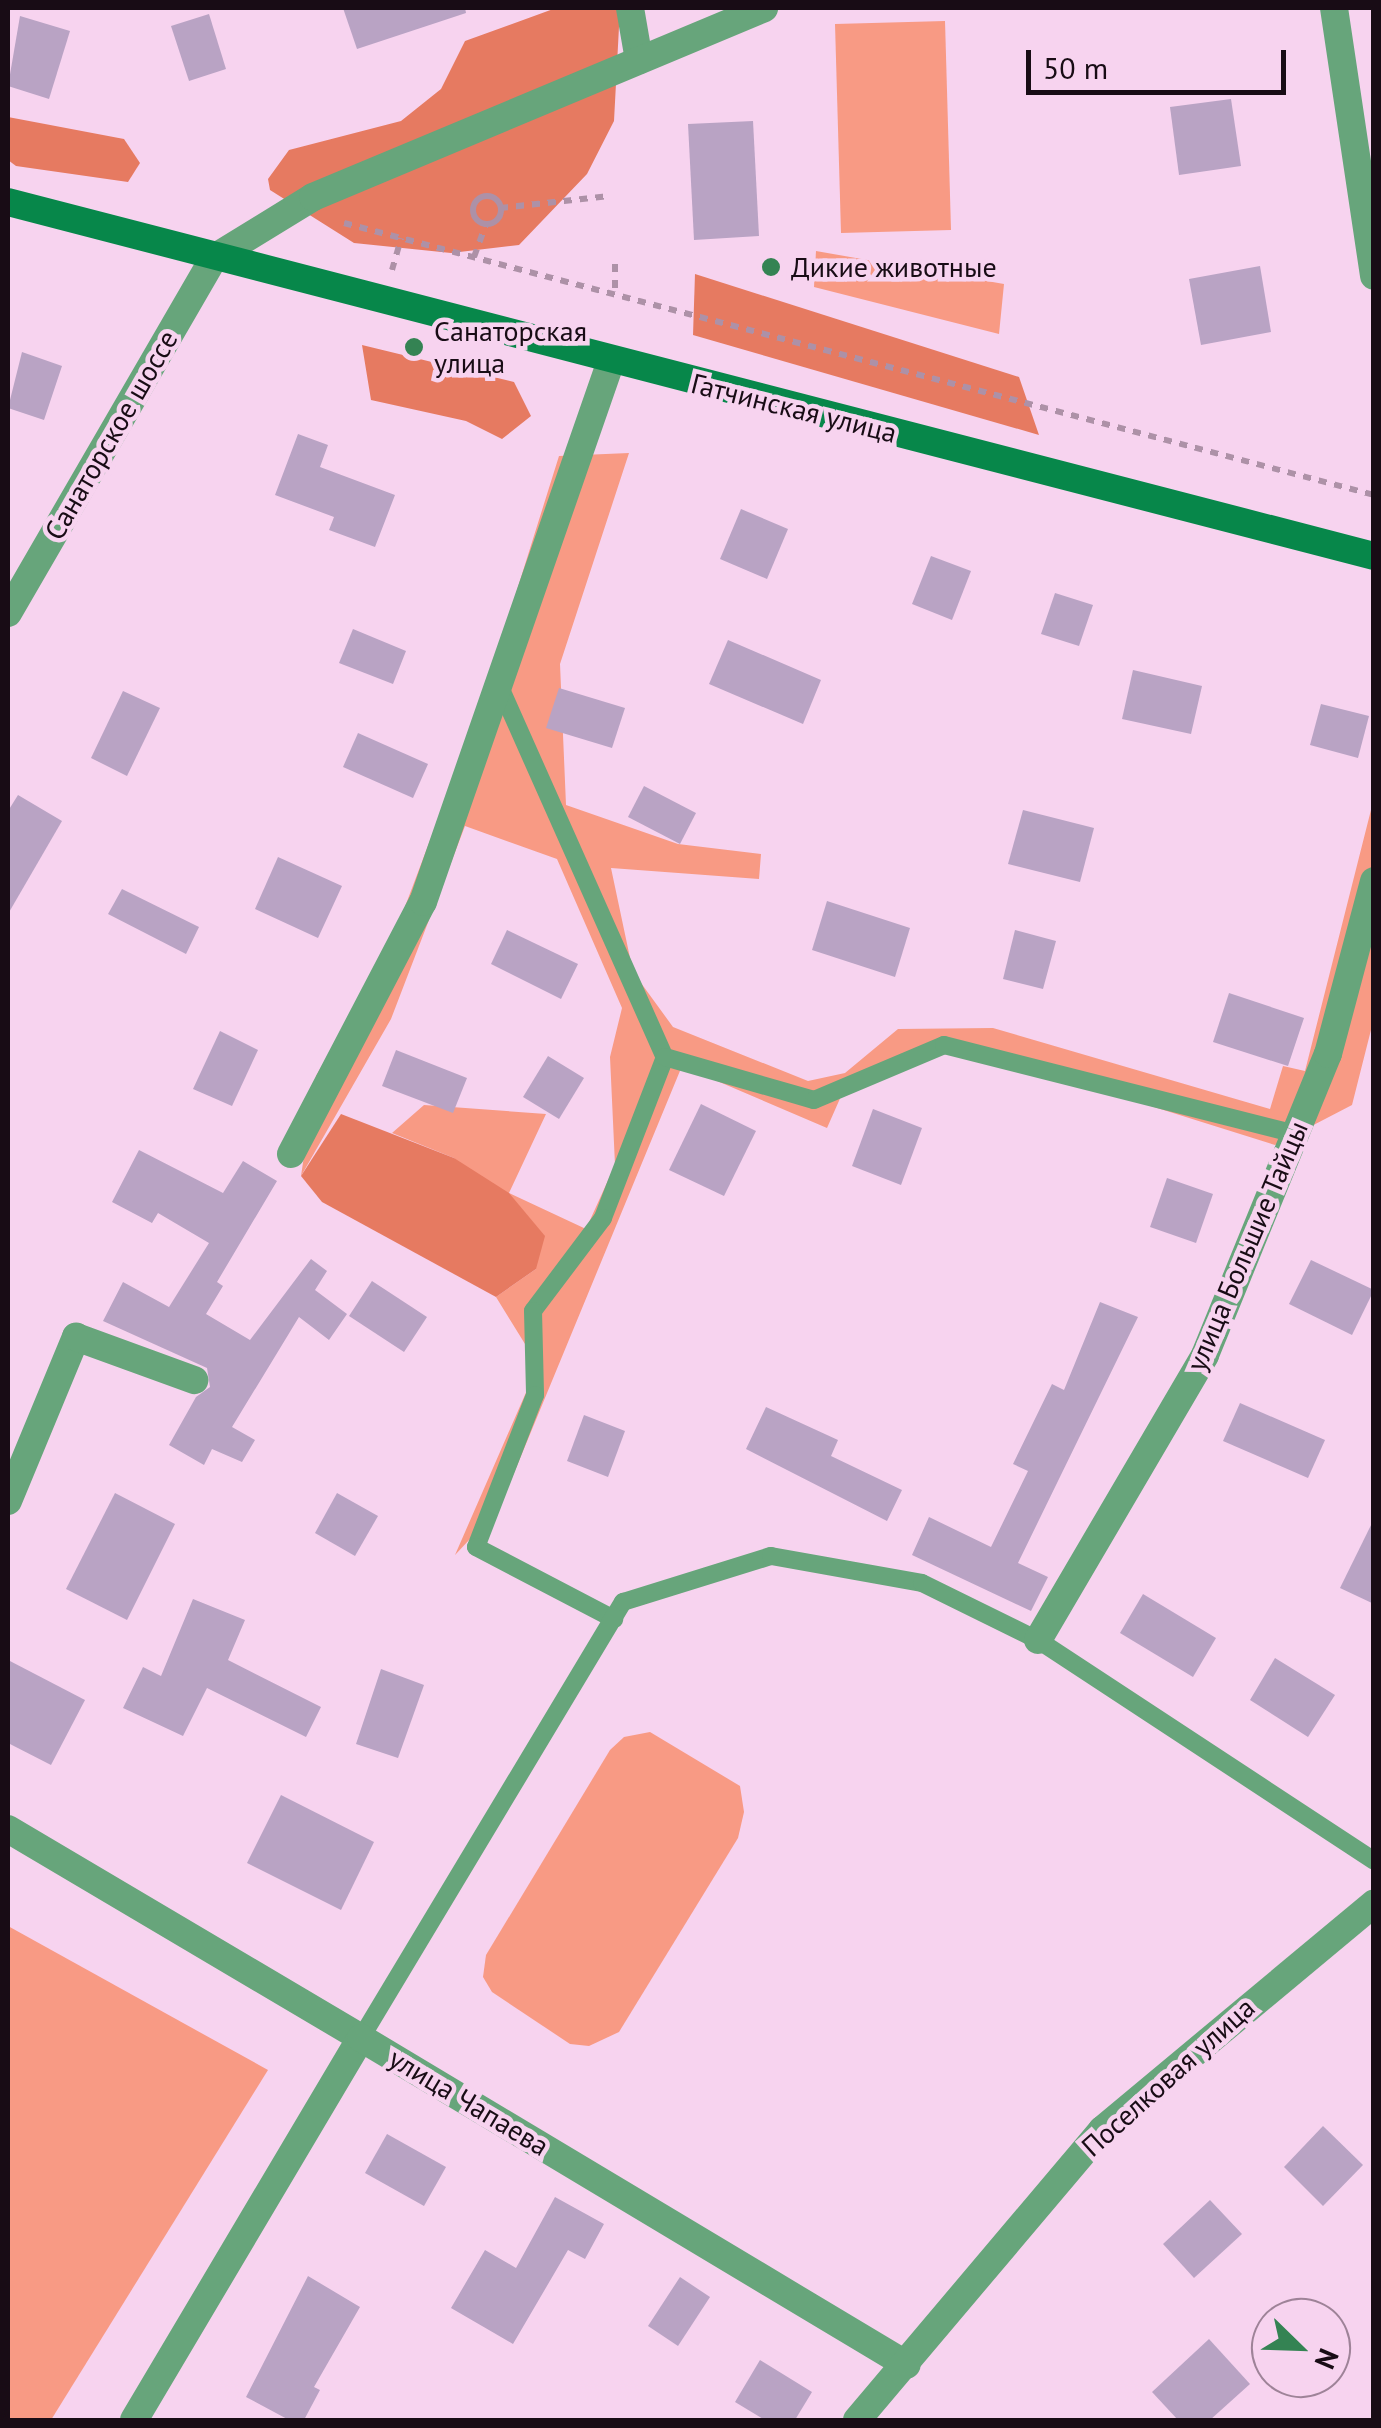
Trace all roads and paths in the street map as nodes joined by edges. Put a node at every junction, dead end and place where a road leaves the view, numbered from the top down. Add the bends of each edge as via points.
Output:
1 (630, 8) edge
2 (764, 8) edge
3 (1334, 8) edge
4 (639, 60) junction
5 (609, 196) dead end
6 (8, 202) edge
7 (500, 208) junction
8 (344, 223) dead end
9 (486, 224) junction
10 (401, 238) junction
11 (474, 257) junction
12 (214, 258) junction
13 (615, 264) dead end
14 (1374, 276) edge
15 (389, 279) dead end
16 (615, 294) junction
17 (610, 361) junction
18 (1374, 496) edge
19 (1374, 556) edge
20 (8, 613) edge
21 (499, 685) junction
22 (1374, 881) edge
23 (664, 1058) junction
24 (1295, 1134) junction
25 (292, 1154) dead end
26 (194, 1380) dead end
27 (8, 1501) edge
28 (614, 1619) junction
29 (1038, 1640) junction
30 (8, 1829) edge
31 (1374, 1860) edge
32 (1374, 1903) edge
33 (362, 2038) junction
34 (906, 2365) junction
35 (134, 2420) edge
36 (857, 2420) edge

1 - 4 street
2 - 4 street
3 - 14 street
4 - 12 street via 314,197
5 - 7 path
6 - 12 main road, Гатчинская улица
7 - 9 path via 498,218
7 - 9 path via 490,197 477,200 475,217
8 - 10 path
9 - 11 path
10 - 11 path
10 - 15 path
11 - 16 path
12 - 17 main road, Гатчинская улица
12 - 20 street, Санаторское шоссе
13 - 16 path
16 - 18 path
17 - 19 main road, Гатчинская улица
17 - 21 street
21 - 23 lane
21 - 25 street via 423,902
22 - 24 street, улица Большие Тайцы via 1328,1054
23 - 24 lane via 814,1100 944,1045
23 - 28 lane via 603,1218 533,1311 535,1395 476,1547
24 - 29 street, улица Большие Тайцы via 1205,1355
26 - 27 street via 76,1337
28 - 29 lane via 623,1602 771,1556 922,1583
28 - 33 lane
29 - 31 lane
30 - 33 street
32 - 34 street, Поселковая улица via 1102,2130
33 - 34 street, улица Чапаева
33 - 35 street, улица Чапаева
34 - 36 street, Поселковая улица

